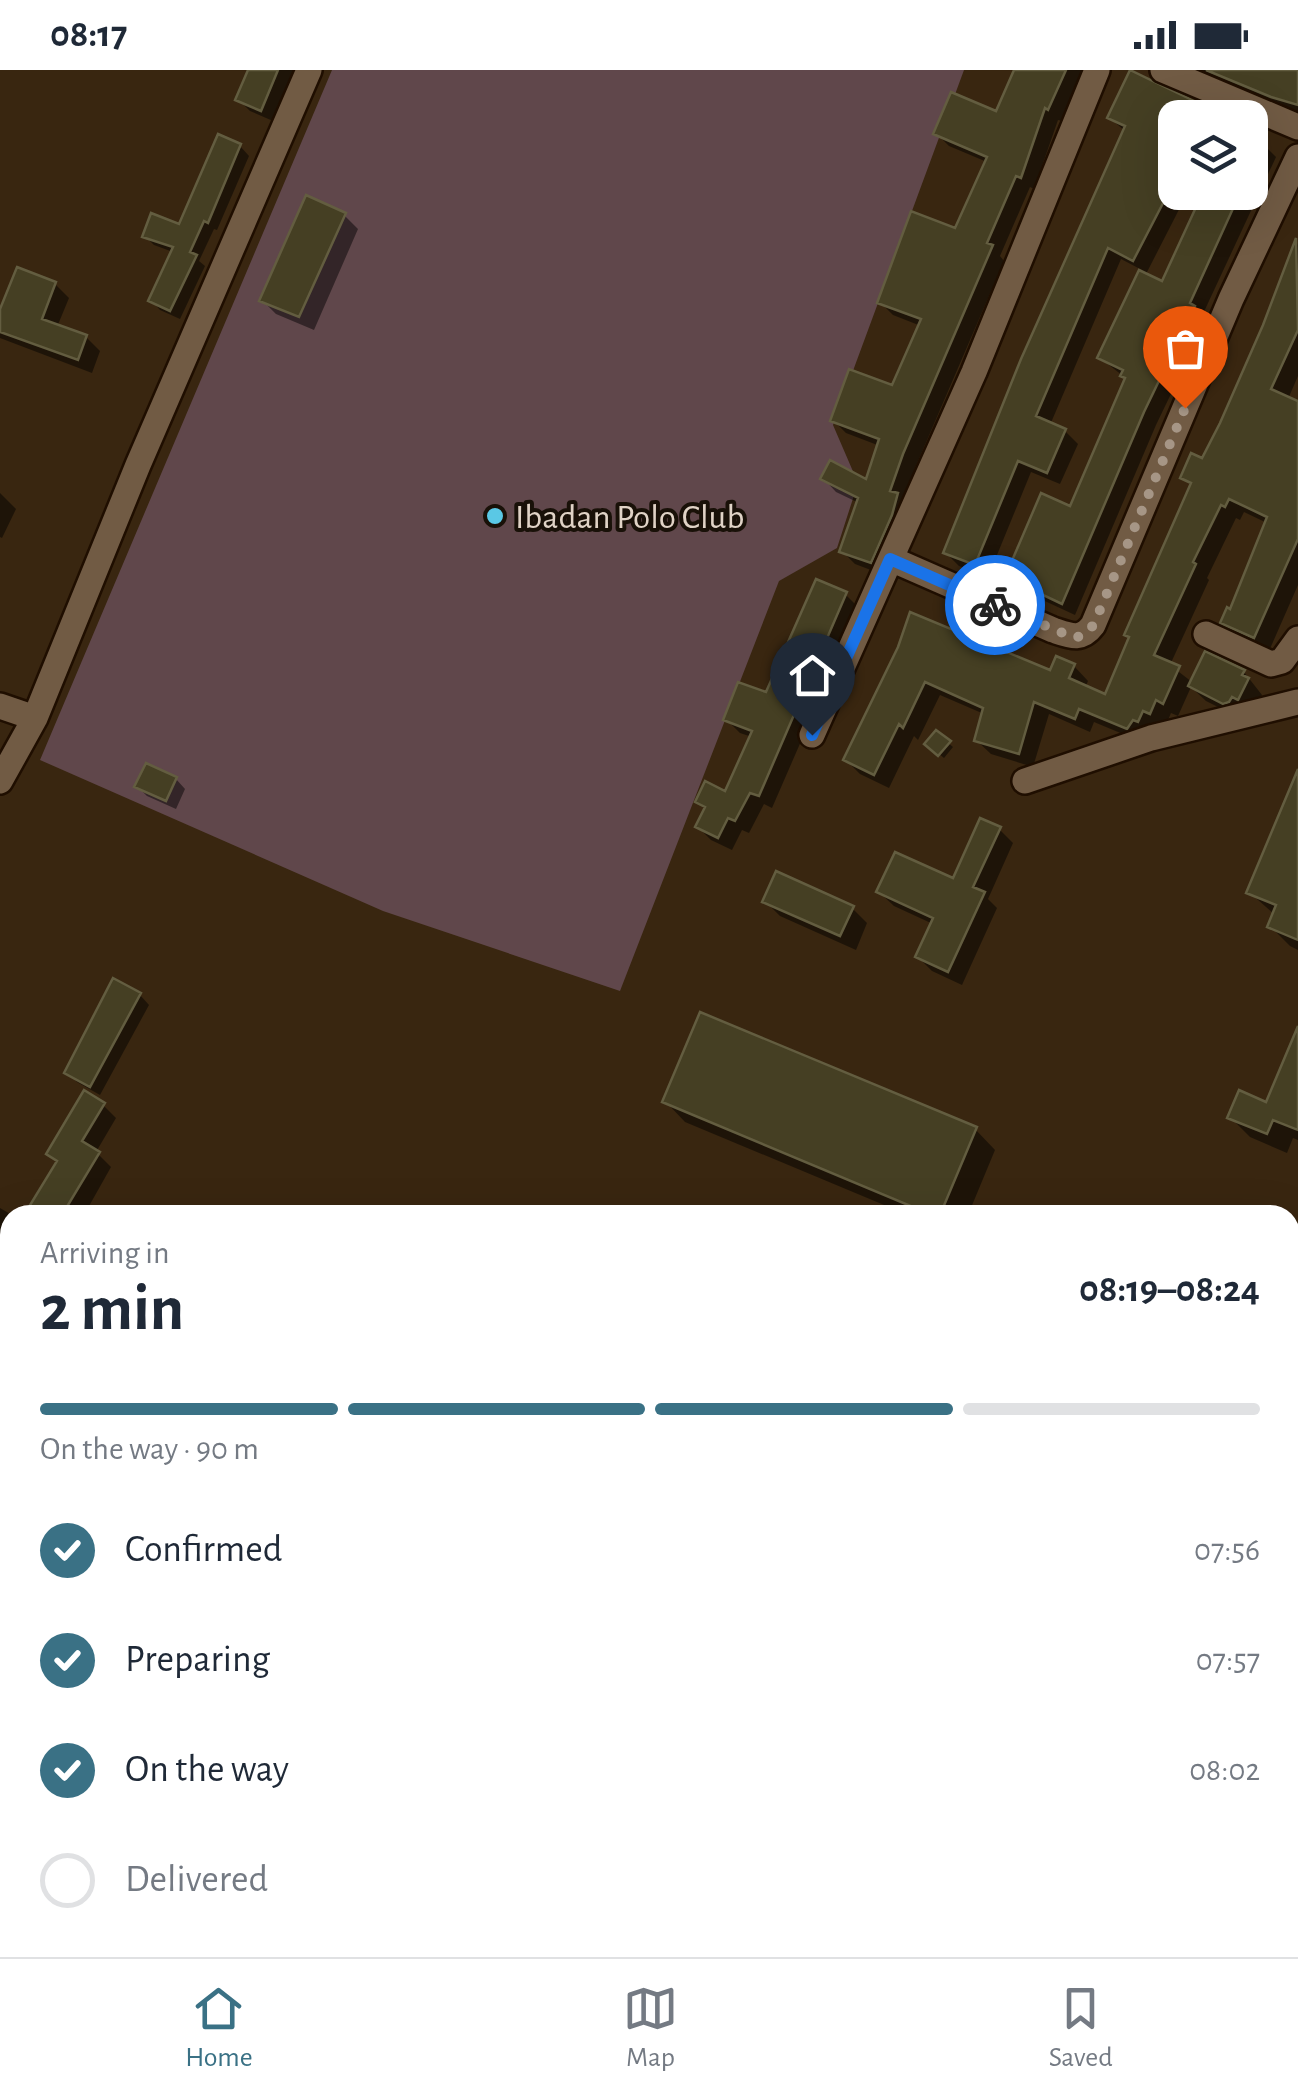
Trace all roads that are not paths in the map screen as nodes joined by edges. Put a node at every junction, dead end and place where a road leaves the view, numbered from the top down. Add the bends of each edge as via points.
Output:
1 (310, 70) edge
2 (1097, 70) edge
3 (1163, 70) edge
4 (1298, 127) edge
5 (1298, 157) edge
6 (890, 559) junction
7 (1206, 634) dead end
8 (1298, 639) edge
9 (1298, 702) edge
10 (0, 706) edge
11 (35, 718) junction
12 (812, 735) dead end
13 (0, 781) edge
14 (1026, 782) dead end

1 - 11 street
2 - 6 street
3 - 4 street
5 - 6 street via 1086,634 1075,638 1053,630
6 - 12 street
7 - 8 street via 1271,664 1282,661
9 - 14 street via 1152,738
10 - 11 street
11 - 13 street

